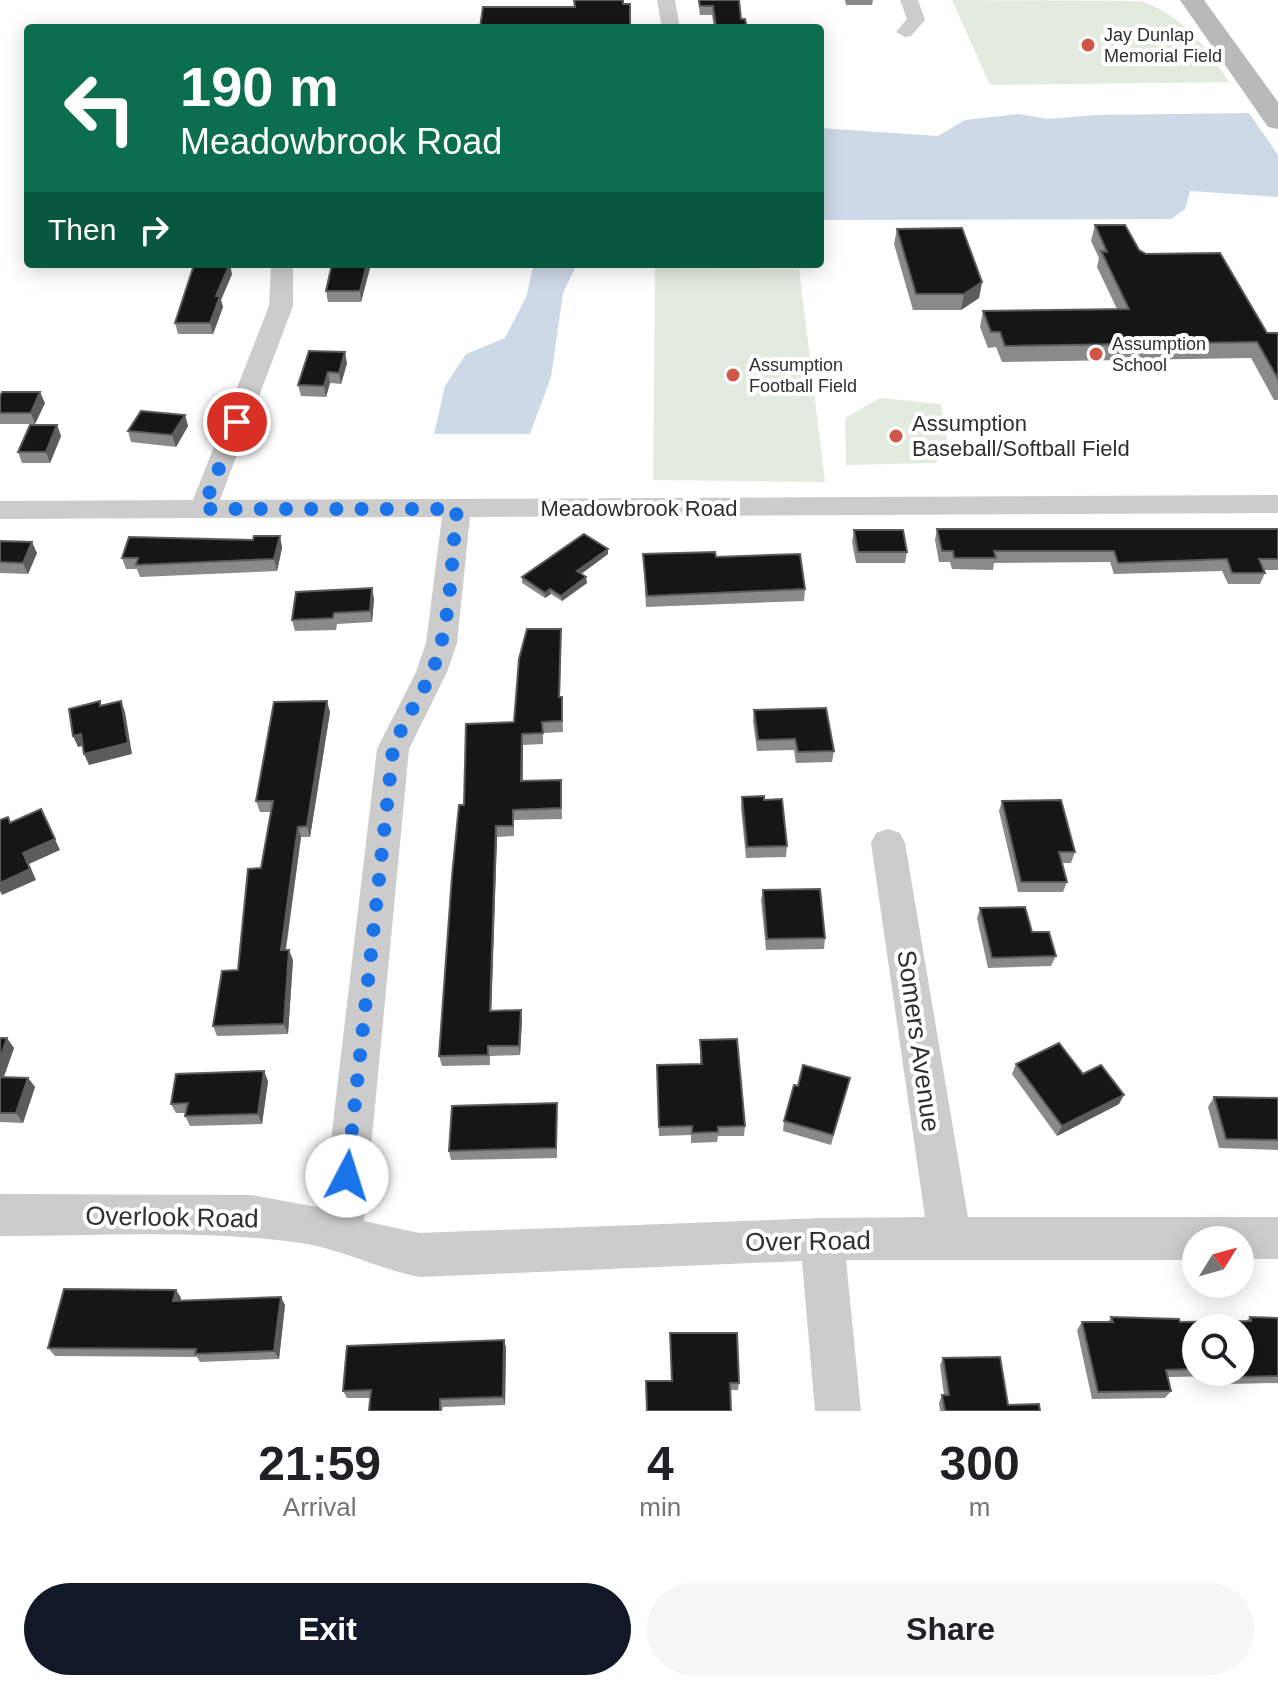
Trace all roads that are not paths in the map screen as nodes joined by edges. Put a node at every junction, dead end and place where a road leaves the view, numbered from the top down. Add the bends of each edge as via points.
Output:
1 (666, 0) edge
2 (909, 0) edge
3 (1192, 0) edge
4 (670, 24) edge
5 (905, 32) dead end
6 (1278, 121) edge
7 (282, 268) edge
8 (1278, 504) edge
9 (203, 509) junction
10 (457, 509) junction
11 (0, 510) edge
12 (888, 843) dead end
13 (0, 1215) edge
14 (342, 1232) junction
15 (1278, 1238) edge
16 (822, 1239) junction
17 (950, 1239) junction
18 (838, 1411) edge

1 - 4 street
2 - 5 street via 916,20
3 - 6 main road
7 - 9 street via 281,306
8 - 10 street, Meadowbrook Road
9 - 10 street, Meadowbrook Road
9 - 11 street, Meadowbrook Road
10 - 14 street via 443,638 393,749
12 - 17 street, Somers Avenue
13 - 14 street, Overlook Road via 251,1216
14 - 16 street, Over Road via 386,1249 430,1255
15 - 17 street, Over Road
16 - 17 street, Over Road
16 - 18 street

